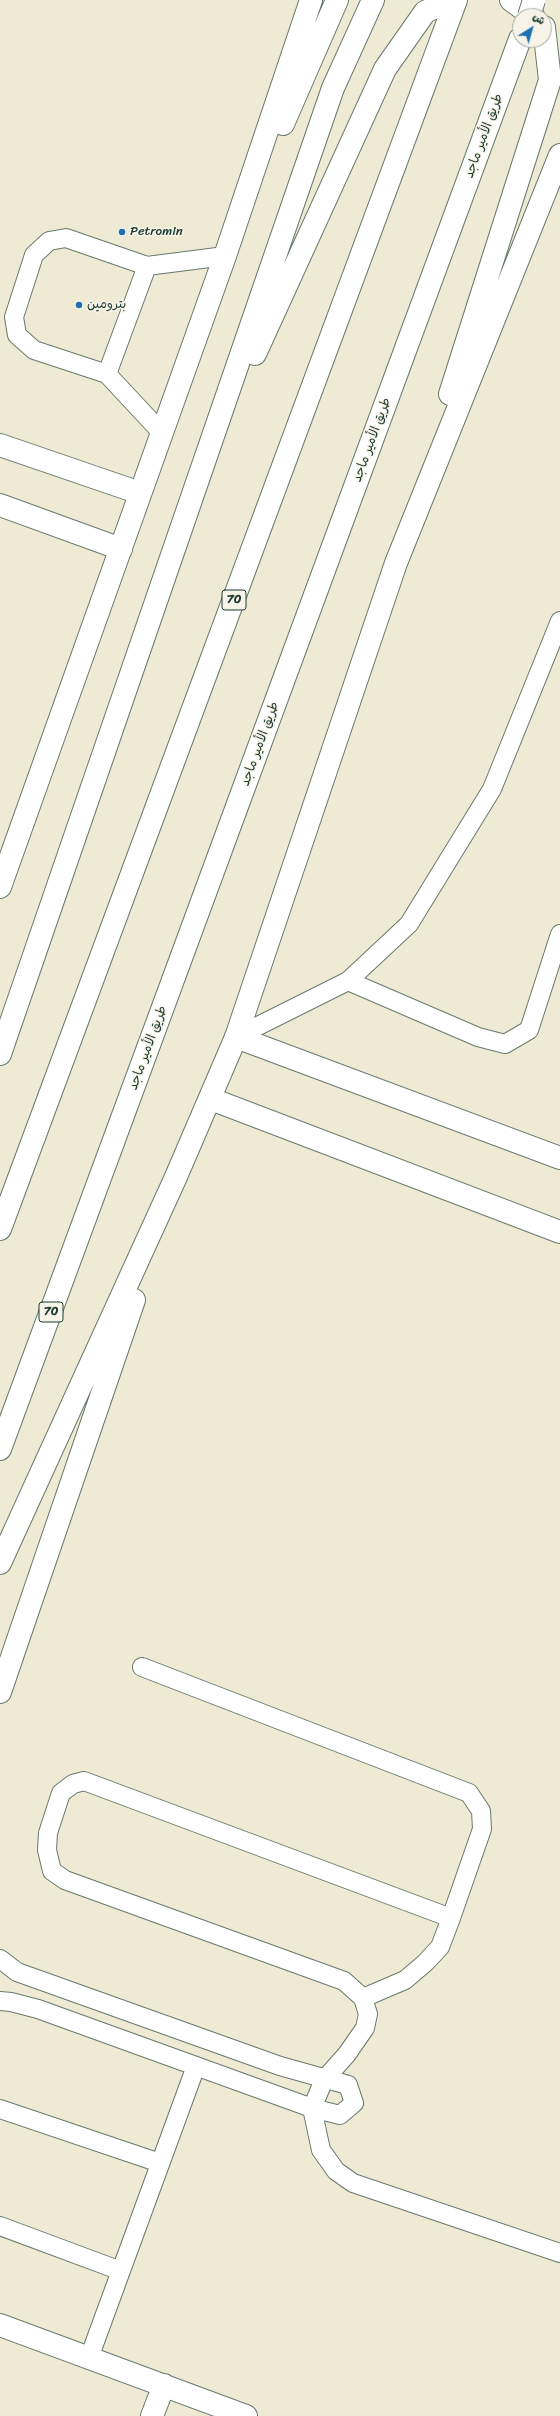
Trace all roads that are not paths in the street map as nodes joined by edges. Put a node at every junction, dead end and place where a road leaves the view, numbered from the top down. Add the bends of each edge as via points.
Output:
1 (311, 0) edge
2 (337, 0) edge
3 (373, 0) edge
4 (450, 0) edge
5 (456, 0) edge
6 (511, 0) edge
7 (522, 8) edge
8 (517, 48) edge
9 (546, 48) edge
10 (560, 155) edge
11 (226, 256) junction
12 (147, 266) junction
13 (107, 374) junction
14 (162, 432) junction
15 (0, 445) edge
16 (203, 467) junction
17 (140, 493) junction
18 (0, 505) edge
19 (121, 549) junction
20 (396, 563) junction
21 (560, 621) edge
22 (0, 887) edge
23 (560, 934) edge
24 (30, 965) junction
25 (348, 981) junction
26 (0, 1036) edge
27 (236, 1037) junction
28 (0, 1054) edge
29 (211, 1099) junction
30 (560, 1158) edge
31 (175, 1179) junction
32 (0, 1229) edge
33 (560, 1232) edge
34 (0, 1449) edge
35 (0, 1563) edge
36 (142, 1667) dead end
37 (0, 1692) edge
38 (451, 1918) junction
39 (0, 1959) edge
40 (363, 1998) junction
41 (0, 2001) edge
42 (196, 2066) junction
43 (324, 2080) junction
44 (312, 2108) junction
45 (0, 2109) edge
46 (160, 2163) junction
47 (0, 2226) edge
48 (560, 2253) edge
49 (121, 2271) junction
50 (0, 2325) edge
51 (89, 2358) junction
52 (164, 2385) junction
53 (152, 2416) edge
54 (246, 2416) edge

1 - 11 main road
2 - 11 main road
3 - 16 main road via 333,88
4 - 16 main road via 425,12 386,69
5 - 32 main road, 70
6 - 7 main road
8 - 34 main road, طريق الأمير ماجد / 70
9 - 20 main road via 550,80
10 - 20 main road
11 - 12 lane
11 - 14 main road
12 - 13 lane
12 - 13 lane via 66,238 49,241 34,255 14,317 17,335 34,350
13 - 14 lane
14 - 17 main road
15 - 17 main road
16 - 24 main road
17 - 19 main road
18 - 19 main road
19 - 22 main road
20 - 27 main road
21 - 25 lane via 492,789 409,924
23 - 25 lane via 529,1030 505,1044 478,1037
24 - 26 main road
24 - 28 main road
25 - 27 lane
27 - 29 main road
27 - 30 main road
29 - 31 main road
29 - 33 main road
31 - 35 main road
31 - 37 main road
36 - 38 lane via 469,1793 481,1811 482,1829
38 - 40 lane via 440,1946 425,1963 405,1980
38 - 40 lane via 84,1781 73,1784 61,1794 48,1833 47,1850 52,1871 66,1880 344,1982
39 - 43 lane via 17,1972
40 - 43 lane via 368,2014 365,2028
41 - 42 lane via 38,2009
42 - 44 lane
42 - 46 lane
43 - 44 lane
43 - 44 lane via 348,2085 354,2103 340,2115
44 - 48 lane via 321,2150 336,2171 353,2183
45 - 46 lane
46 - 49 lane
47 - 49 lane
49 - 51 lane
50 - 51 main road
51 - 52 main road
52 - 53 main road
52 - 54 main road

